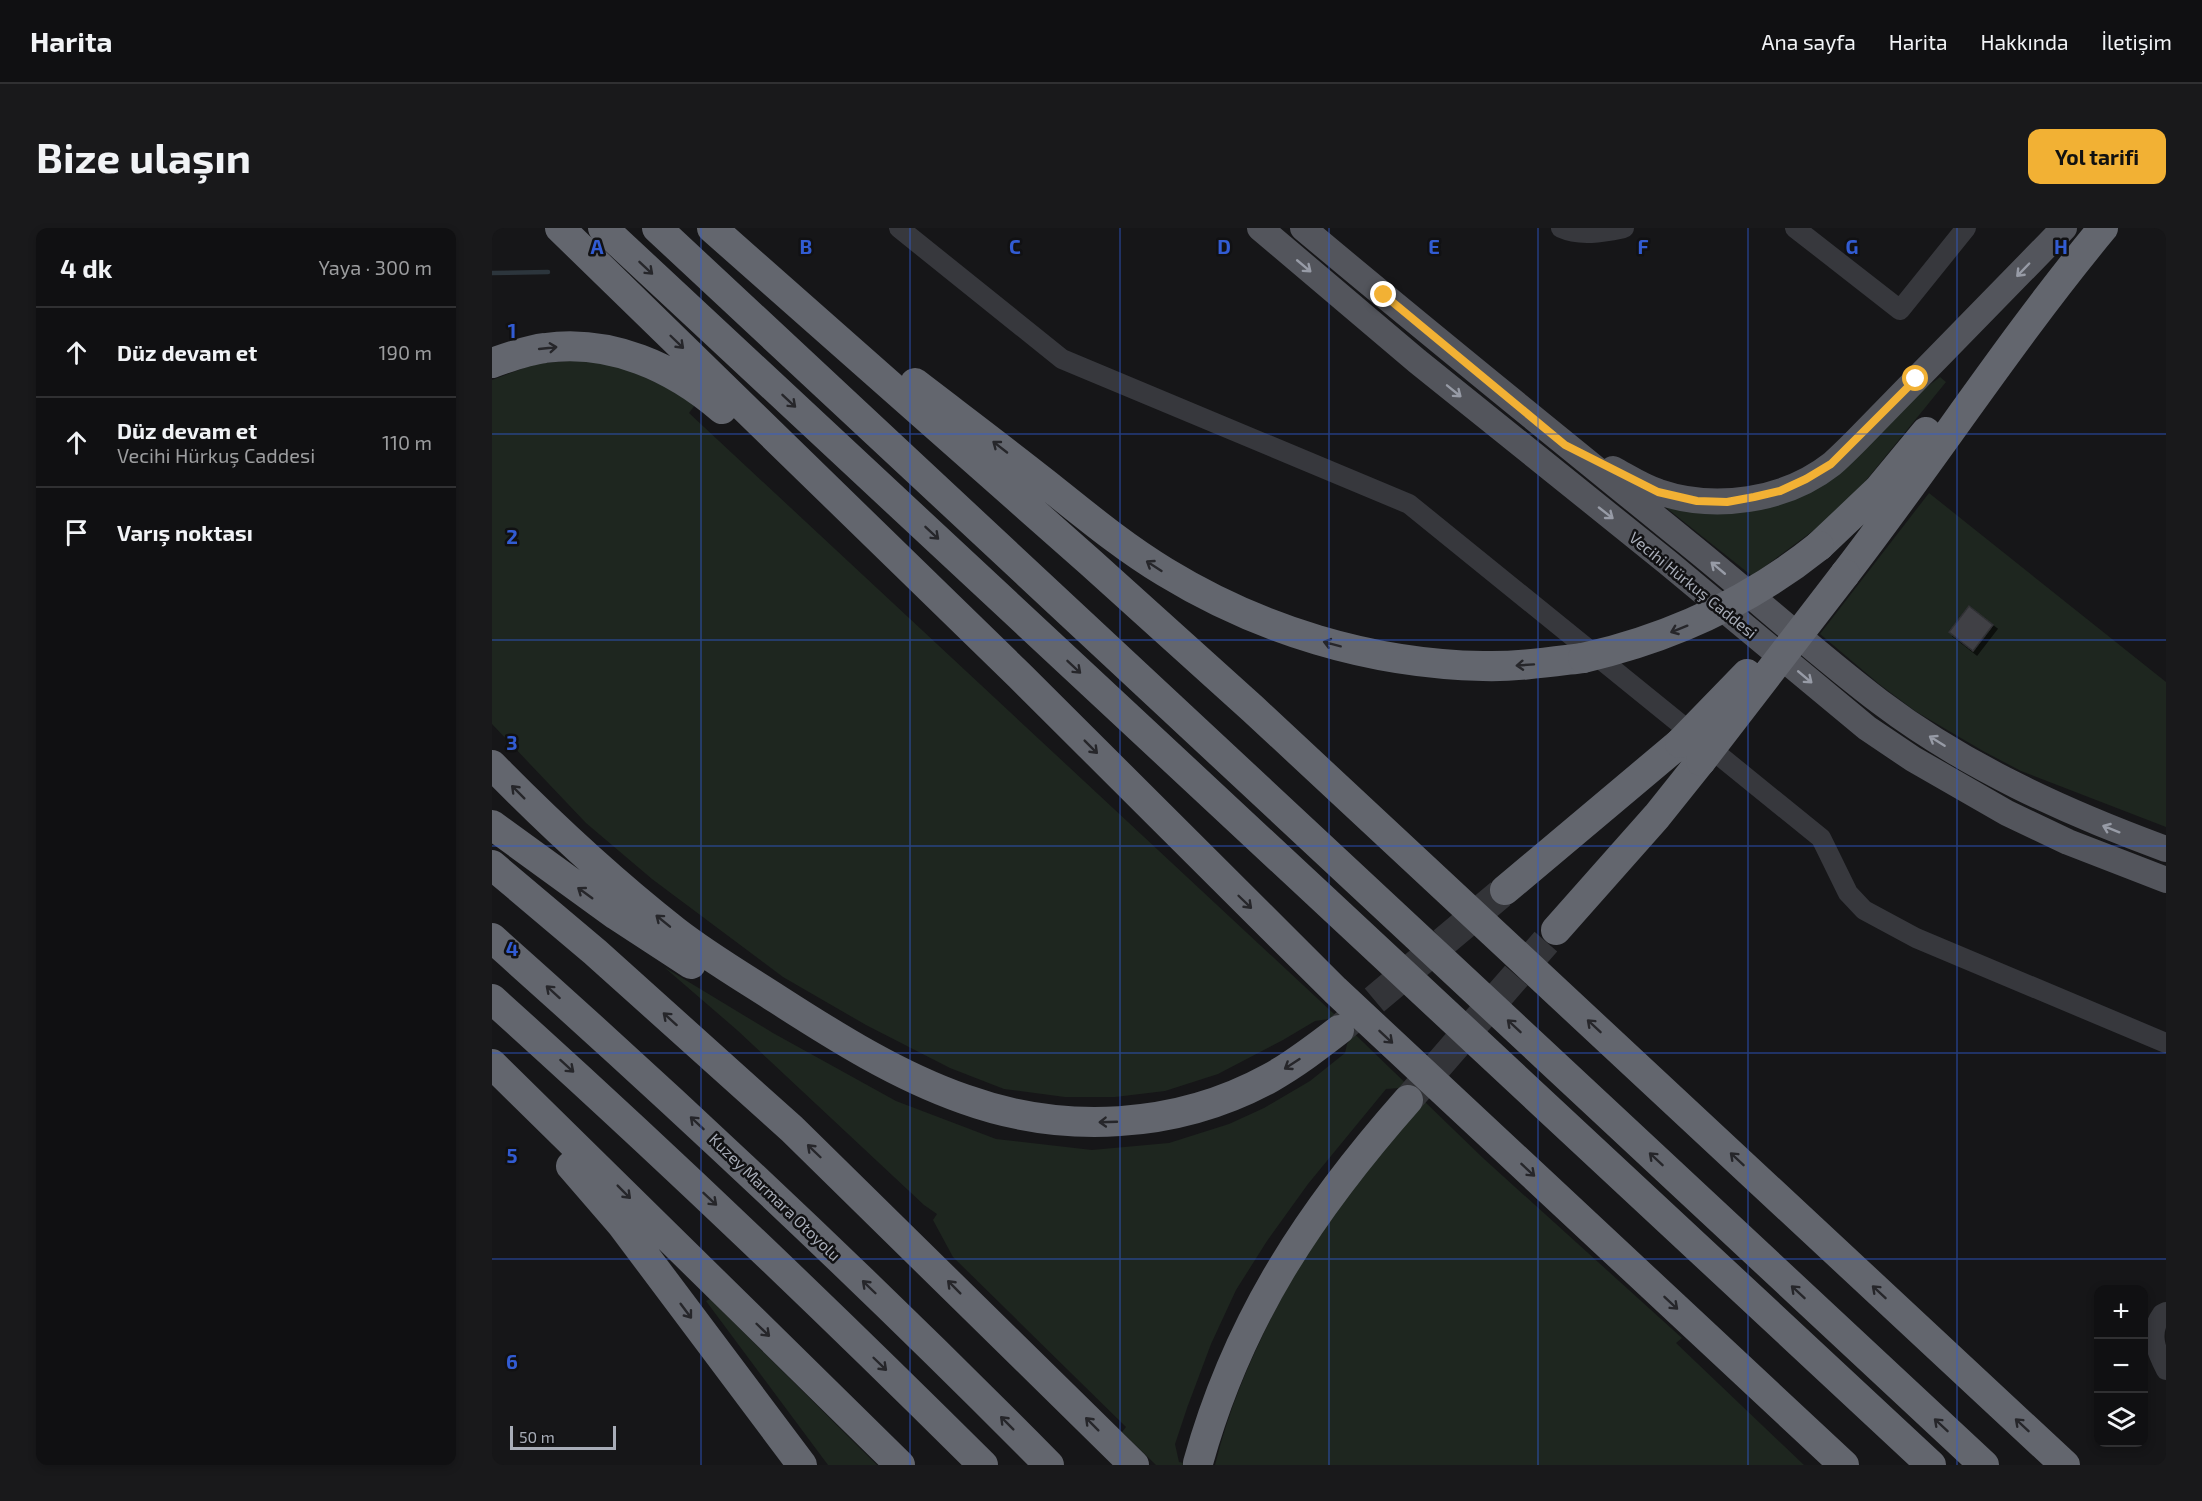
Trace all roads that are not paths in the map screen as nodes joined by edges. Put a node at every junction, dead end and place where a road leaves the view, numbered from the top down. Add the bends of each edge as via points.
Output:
1 (560, 228) edge
2 (603, 228) edge
3 (657, 228) edge
4 (712, 228) edge
5 (724, 228) edge
6 (898, 228) edge
7 (1260, 228) edge
8 (1303, 228) edge
9 (1561, 228) edge
10 (1624, 228) edge
11 (1794, 228) edge
12 (1966, 228) edge
13 (2064, 228) edge
14 (2103, 228) edge
15 (2013, 341) junction
16 (492, 363) edge
17 (1565, 445) junction
18 (857, 519) junction
19 (1833, 563) junction
20 (1690, 752) junction
21 (492, 765) edge
22 (492, 825) edge
23 (2166, 849) edge
24 (492, 865) edge
25 (2166, 880) edge
26 (1505, 890) tunnel mouth
27 (1556, 930) tunnel mouth
28 (492, 938) edge
29 (492, 999) edge
30 (1339, 1030) tunnel mouth
31 (2166, 1043) edge
32 (492, 1064) edge
33 (492, 1086) edge
34 (1408, 1100) tunnel mouth
35 (986, 1106) junction
36 (2166, 1312) edge
37 (2166, 1370) edge
38 (1198, 1463) dead end
39 (802, 1465) edge
40 (900, 1465) edge
41 (983, 1465) edge
42 (1049, 1465) edge
43 (1134, 1465) edge
44 (1844, 1465) edge
45 (1931, 1465) edge
46 (1984, 1465) edge
47 (2065, 1465) edge

1 -> 18 highway
2 -> 45 highway
46 -> 3 highway
47 -> 4 highway via 1180,642
19 -> 5 highway, bridge via 1798,563 1736,602 1685,627 1635,645 1583,658 1530,665 1440,664 1399,659 1293,633 1210,598 1108,533
6 - 31 street via 1062,359 1409,504 1821,838 1848,892 1864,910 1916,938
7 -> 25 main road, Vecihi Hürkuş Caddesi via 1867,728 2007,813 2068,842
8 - 17 main road, Vecihi Hürkuş Caddesi
9 - 10 street via 1600,233
11 - 12 street via 1900,310
13 -> 17 main road via 1831,464 1780,491 1727,502 1677,497 1658,492
14 - 15 highway
15 - 19 highway via 1940,443
15 - 19 highway via 1955,395 1878,490
16 -> 18 highway via 544,348 570,346 597,348 651,363 709,398 792,474
23 -> 17 main road, Vecihi Hürkuş Caddesi via 2055,804 1922,731 1872,695
18 -> 44 highway via 1335,990
19 - 20 highway, bridge
20 - 26 highway
20 - 27 highway via 1657,816
35 -> 21 highway via 935,1087 865,1052 714,959 599,869
35 -> 22 highway via 951,1099 893,1078 775,1015 650,939
43 -> 24 highway via 792,1129
42 -> 28 highway, Kuzey Marmara Otoyolu via 763,1185
29 -> 41 highway via 759,1246
30 -> 35 highway via 1269,1078 1181,1112 1083,1123 1034,1118
32 -> 40 highway
33 -> 39 highway via 587,1182
34 - 38 highway via 1322,1204 1276,1275 1227,1374
36 - 37 street via 2155,1323 2154,1338

